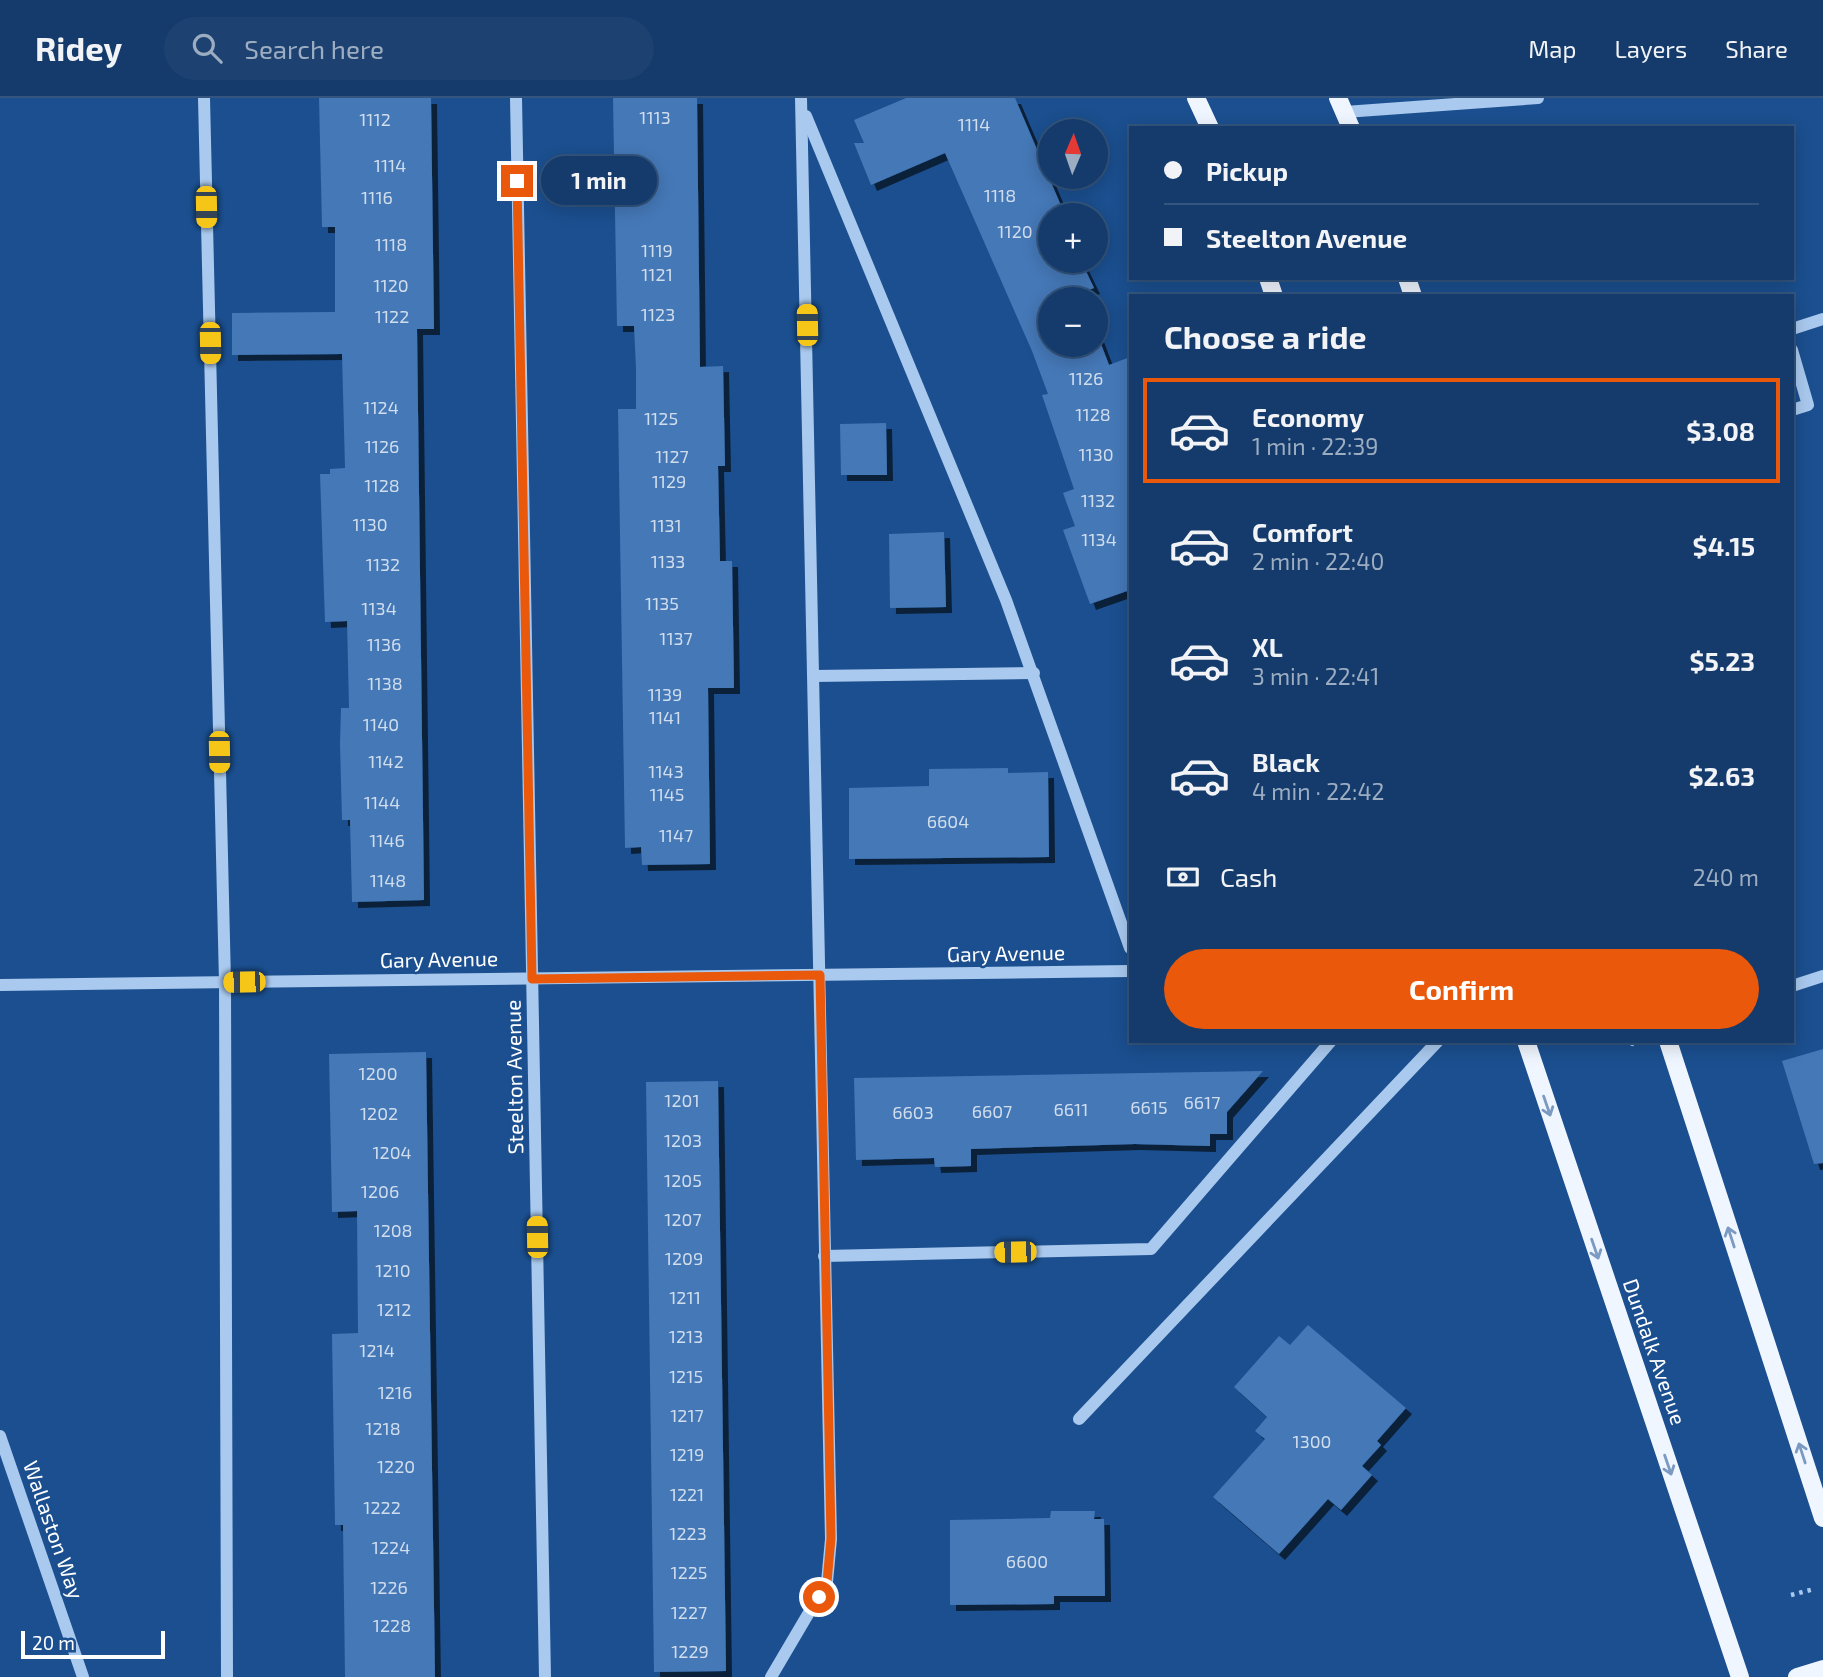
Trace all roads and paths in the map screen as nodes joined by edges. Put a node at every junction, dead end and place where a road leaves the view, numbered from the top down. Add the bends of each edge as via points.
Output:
1 (204, 98) edge
2 (516, 98) edge
3 (1196, 98) edge
4 (1363, 98) edge
5 (1524, 98) edge
6 (1538, 98) edge
7 (802, 104) edge
8 (1345, 113) edge
9 (1209, 126) edge
10 (1823, 319) edge
11 (1794, 328) edge
12 (1794, 357) edge
13 (1794, 409) edge
14 (1034, 673) junction
15 (814, 676) junction
16 (1129, 945) edge
17 (1129, 971) edge
18 (820, 975) junction
19 (1823, 976) edge
20 (532, 979) junction
21 (225, 982) junction
22 (0, 985) edge
23 (1794, 985) edge
24 (1329, 1043) edge
25 (1436, 1043) edge
26 (1527, 1043) edge
27 (1627, 1043) edge
28 (1669, 1043) edge
29 (1640, 1045) dead end
30 (824, 1256) junction
31 (1079, 1419) dead end
32 (0, 1436) edge
33 (1823, 1518) edge
34 (1814, 1589) dead end
35 (1791, 1595) dead end
36 (1823, 1669) edge
37 (83, 1677) edge
38 (227, 1677) edge
39 (545, 1677) edge
40 (771, 1677) edge
41 (1740, 1677) edge
42 (1797, 1677) edge

1 - 21 street
2 - 20 street, Steelton Avenue
3 - 9 main road
4 - 8 street
5 - 6 street
5 - 8 street
7 - 14 street
7 - 15 street
10 - 11 street
12 - 13 street via 1808,405
14 - 15 street
14 - 16 street
15 - 18 street
17 - 18 street, Gary Avenue
18 - 20 street, Gary Avenue
18 - 30 street
19 - 23 street
20 - 21 street, Gary Avenue
20 - 39 street, Steelton Avenue
21 - 22 street, Gary Avenue
21 - 38 street
24 - 30 street via 1151,1249
25 - 31 street
26 -> 41 main road, Dundalk Avenue
27 - 29 path
33 -> 28 main road
30 - 40 street via 831,1538 827,1582
32 - 37 street, Wallaston Way
34 - 35 path
36 - 42 main road

